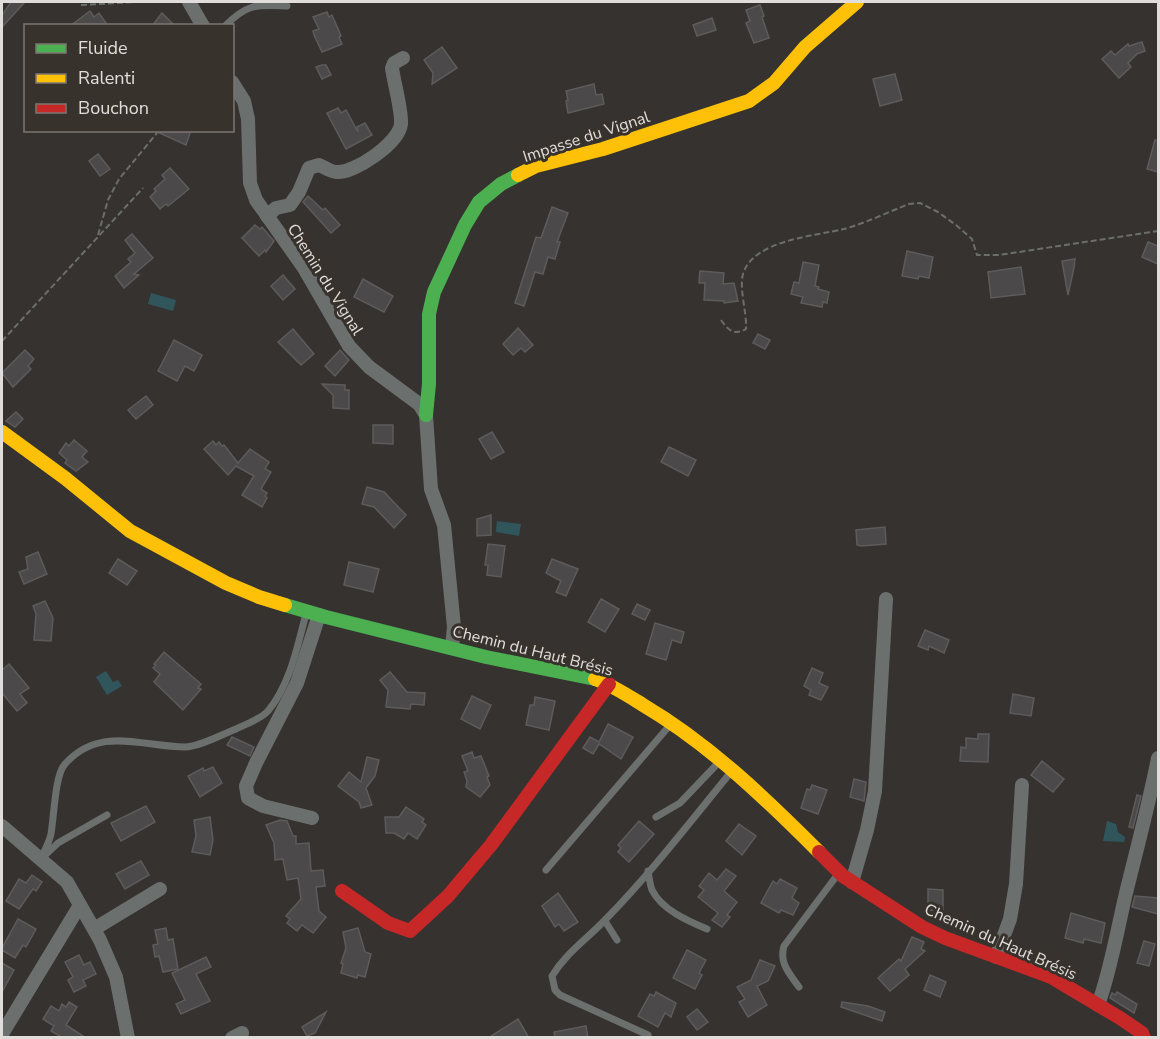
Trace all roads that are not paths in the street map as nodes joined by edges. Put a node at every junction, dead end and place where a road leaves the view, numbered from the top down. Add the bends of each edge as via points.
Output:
1 (189, 2) edge
2 (857, 2) edge
3 (287, 6) dead end
4 (202, 24) edge
5 (227, 24) edge
6 (403, 58) dead end
7 (234, 85) edge
8 (267, 216) junction
9 (426, 416) junction
10 (2, 432) edge
11 (886, 599) dead end
12 (313, 613) junction
13 (452, 647) junction
14 (609, 684) junction
15 (671, 723) junction
16 (1158, 758) edge
17 (721, 760) junction
18 (732, 770) junction
19 (1022, 784) dead end
20 (107, 815) dead end
21 (656, 817) dead end
22 (312, 818) dead end
23 (2, 826) edge
24 (41, 859) junction
25 (546, 870) dead end
26 (648, 871) junction
27 (839, 872) junction
28 (852, 882) junction
29 (160, 889) dead end
30 (342, 891) dead end
31 (80, 904) junction
32 (605, 921) junction
33 (94, 929) junction
34 (707, 929) dead end
35 (617, 940) dead end
36 (996, 957) junction
37 (799, 987) dead end
38 (1098, 1005) junction
39 (2, 1034) edge
40 (648, 1035) dead end
41 (128, 1038) edge
42 (1144, 1038) edge

1 - 4 street
2 - 9 street, Impasse du Vignal via 805,47 774,83 749,101 603,149 536,166 501,184 479,202 434,292 429,314
3 - 5 lane via 260,5 240,11
6 - 8 street, Chemin du Vignal via 392,68 401,124 385,150 340,172 319,165 309,168 290,205 276,208
7 - 8 street, Chemin du Vignal via 244,101 248,119 250,183
8 - 9 street, Chemin du Vignal via 304,268 349,346 369,367 418,404
9 - 13 street via 432,489 444,525 454,627
10 - 12 street, Chemin du Haut Brésis via 130,531 226,583
11 - 28 street via 875,791
12 - 13 street, Chemin du Haut Brésis
12 - 22 street via 297,683 246,786 248,798 263,806
12 - 24 lane via 285,683 267,713 188,747 127,740 102,742 81,749 63,765 50,838
13 - 14 street, Chemin du Haut Brésis
14 - 15 street, Chemin du Haut Brésis
14 - 30 street via 498,836 447,897 410,930 388,923
15 - 17 street, Chemin du Haut Brésis
15 - 25 lane
16 - 38 street
17 - 18 street, Chemin du Haut Brésis
17 - 21 lane via 680,803
18 - 26 lane
18 - 27 street, Chemin du Haut Brésis
19 - 36 street via 1016,884 1010,920
20 - 24 lane via 58,843
23 - 24 street
24 - 31 street via 67,882
26 - 32 lane
26 - 34 lane via 652,889 663,904
27 - 28 street, Chemin du Haut Brésis
27 - 37 lane via 784,946 783,963
28 - 36 street, Chemin du Haut Brésis via 922,927
29 - 33 street
31 - 33 street
31 - 39 street
32 - 35 lane
32 - 40 lane via 559,964 552,976 555,990 570,1001
33 - 41 street via 116,977
36 - 38 street, Chemin du Haut Brésis via 1051,977
38 - 42 street, Chemin du Haut Brésis

